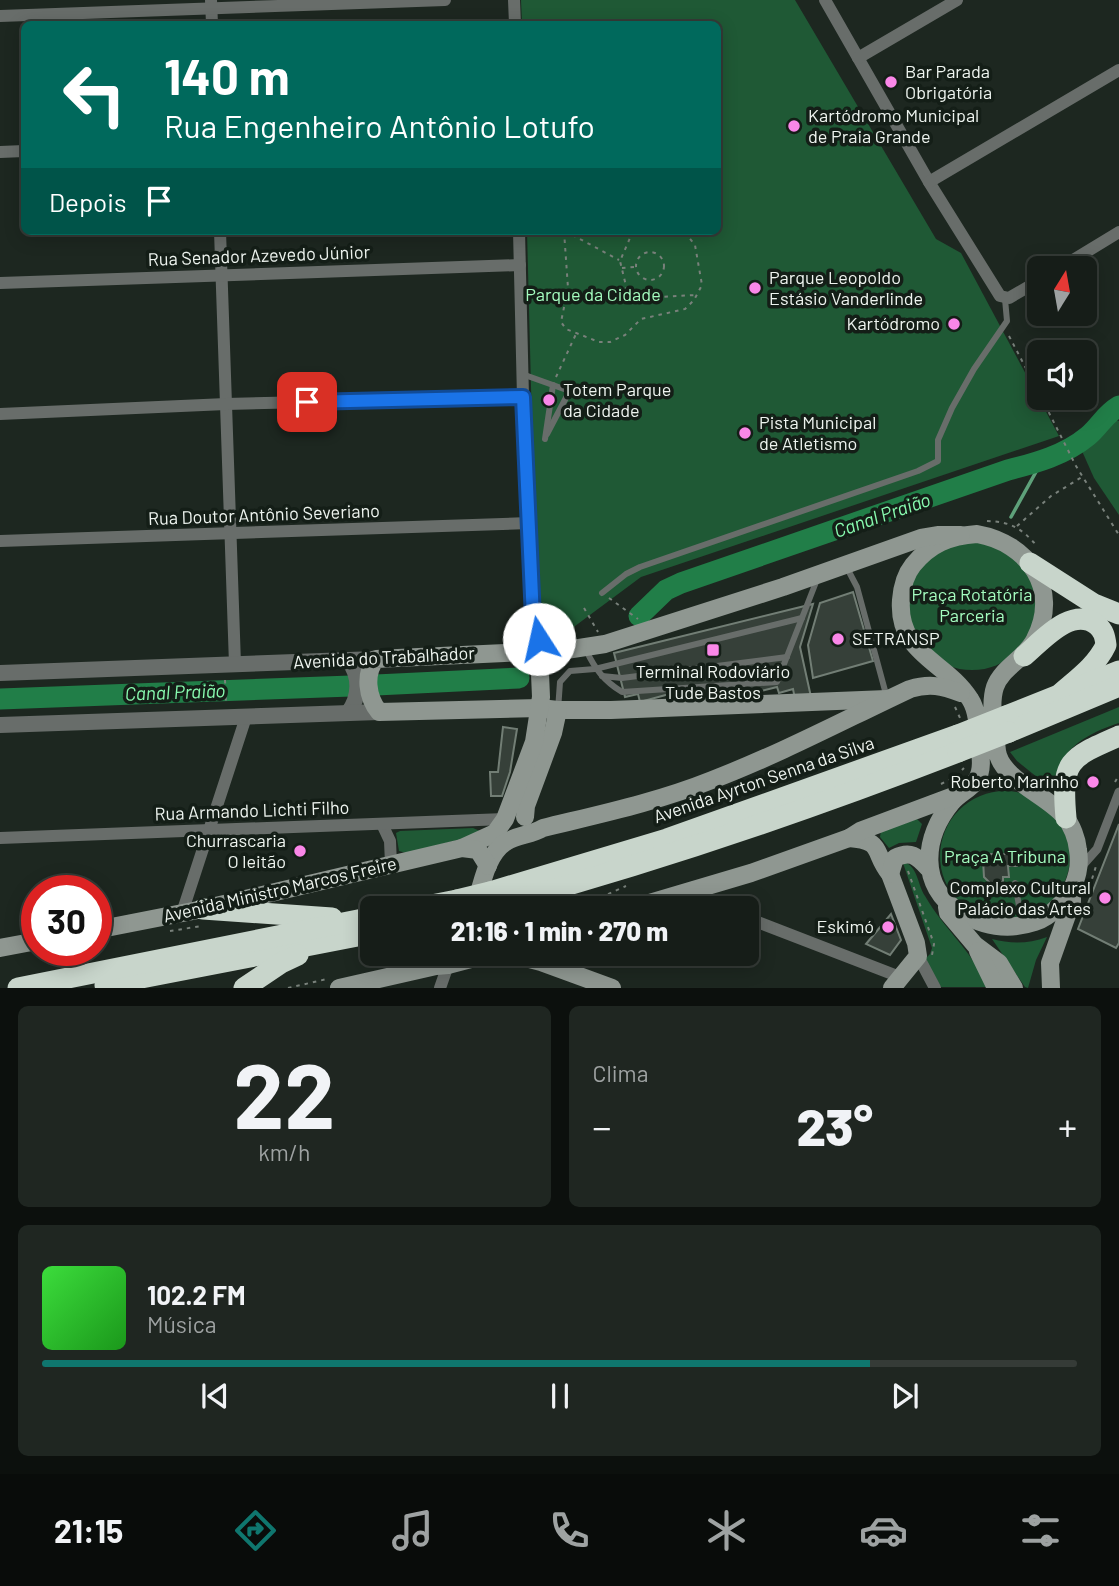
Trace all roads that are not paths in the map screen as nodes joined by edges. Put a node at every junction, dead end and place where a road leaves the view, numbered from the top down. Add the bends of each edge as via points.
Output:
1 (445, 0) edge
2 (514, 0) edge
3 (825, 0) edge
4 (957, 0) edge
5 (211, 5) edge
6 (0, 16) edge
7 (515, 21) edge
8 (858, 58) junction
9 (1119, 70) edge
10 (21, 151) edge
11 (0, 152) edge
12 (929, 182) junction
13 (1119, 232) edge
14 (220, 235) edge
15 (519, 235) edge
16 (1080, 256) edge
17 (520, 265) junction
18 (221, 275) junction
19 (0, 283) edge
20 (1027, 286) edge
21 (1003, 298) junction
22 (522, 374) junction
23 (553, 385) junction
24 (569, 392) junction
25 (578, 394) dead end
26 (523, 397) junction
27 (226, 404) junction
28 (0, 414) edge
29 (529, 523) junction
30 (231, 533) junction
31 (961, 535) junction
32 (0, 541) edge
33 (1030, 563) junction
34 (845, 565) junction
35 (819, 575) junction
36 (602, 593) dead end
37 (1119, 614) edge
38 (533, 618) junction
39 (803, 618) junction
40 (576, 649) junction
41 (539, 650) junction
42 (517, 651) junction
43 (787, 657) junction
44 (1016, 662) junction
45 (235, 664) junction
46 (362, 666) junction
47 (595, 669) junction
48 (1119, 671) edge
49 (0, 673) edge
50 (600, 676) junction
51 (1119, 687) edge
52 (1060, 694) junction
53 (968, 696) junction
54 (887, 699) junction
55 (369, 702) junction
56 (540, 708) junction
57 (558, 710) junction
58 (348, 713) junction
59 (246, 717) junction
60 (1007, 724) junction
61 (0, 725) edge
62 (1119, 736) edge
63 (1119, 792) edge
64 (961, 793) junction
65 (507, 812) junction
66 (525, 817) junction
67 (1066, 818) junction
68 (382, 824) junction
69 (543, 828) junction
70 (209, 830) junction
71 (0, 838) edge
72 (849, 838) junction
73 (462, 848) junction
74 (391, 864) junction
75 (488, 866) junction
76 (929, 868) junction
77 (1078, 870) junction
78 (890, 874) junction
79 (1015, 883) dead end
80 (1072, 888) junction
81 (685, 894) junction
82 (471, 896) edge
83 (508, 896) edge
84 (678, 896) edge
85 (690, 896) edge
86 (946, 904) junction
87 (192, 911) junction
88 (360, 917) edge
89 (360, 919) edge
90 (759, 923) edge
91 (1022, 925) junction
92 (112, 927) edge
93 (360, 935) edge
94 (326, 942) junction
95 (21, 944) edge
96 (975, 945) junction
97 (0, 948) edge
98 (918, 956) junction
99 (1049, 963) junction
100 (429, 966) edge
101 (444, 966) edge
102 (559, 966) edge
103 (896, 982) edge
104 (18, 988) edge
105 (92, 988) edge
106 (244, 988) edge
107 (339, 988) edge
108 (440, 988) edge
109 (612, 988) edge
110 (934, 988) edge
111 (996, 988) edge
112 (1014, 988) edge
113 (1040, 988) edge
114 (1051, 988) edge

1 - 5 street
2 - 7 street
3 - 8 street
4 - 8 street
5 - 6 street
8 - 12 street
9 - 12 street
10 - 11 street
12 - 21 street
13 - 16 street
14 - 18 street
15 - 17 street
17 - 18 street, Rua Senador Azevedo Júnior
17 - 22 street
18 - 19 street, Rua Senador Azevedo Júnior
18 - 27 street
20 - 21 street
21 - 36 lane via 1007,321 952,408 938,440 937,461 640,568
22 - 23 lane
22 - 26 street
23 - 24 lane
23 - 24 lane via 545,439
24 - 25 lane
26 - 27 street
26 - 29 street
27 - 28 street
27 - 30 street
29 - 30 street, Rua Doutor Antônio Severiano
29 - 38 street
30 - 32 street, Rua Doutor Antônio Severiano
30 - 45 street
31 - 33 main road, Avenida do Trabalhador via 1007,542
31 - 34 main road, Avenida do Trabalhador via 921,538
31 - 53 main road via 942,540 910,569 900,611 905,632 926,659 962,686
33 - 37 highway via 1094,604
33 - 44 main road via 1040,581 1042,621 1035,640
34 - 35 main road, Avenida do Trabalhador
34 - 54 lane via 857,587
35 - 39 lane
35 - 40 main road, Avenida do Trabalhador via 605,644
38 - 40 main road
38 - 41 street
38 - 42 main road via 527,640
39 - 43 lane
39 - 47 lane
40 - 41 main road, Avenida do Trabalhador
40 - 47 lane
41 - 42 main road, Avenida do Trabalhador
41 - 56 main road
42 - 46 main road, Avenida do Trabalhador
43 - 50 lane via 622,678
43 - 50 lane via 777,682 622,692
44 - 52 highway via 1068,622 1081,618 1093,622 1105,636 1101,656
44 - 67 main road via 995,687 993,697 998,755 1009,771
45 - 46 street, Avenida do Trabalhador
45 - 49 street, Avenida do Trabalhador
46 - 55 main road
47 - 50 lane
47 - 57 lane via 574,670 562,677
48 - 52 highway, Avenida Ayrton Senna da Silva
51 - 60 highway, Avenida Ayrton Senna da Silva
52 - 60 highway, Avenida Ayrton Senna da Silva
53 - 54 main road via 932,684
53 - 64 main road via 975,708 981,761 976,780
54 - 57 main road
54 - 69 main road via 710,781 635,806
55 - 56 main road
55 - 58 street
55 - 58 street via 355,704
56 - 57 main road
56 - 65 main road via 534,742
57 - 66 main road
58 - 59 street
59 - 61 street
59 - 70 street
60 - 83 highway, Avenida Ayrton Senna da Silva, bridge
62 - 67 highway via 1077,756 1068,768
63 - 77 street via 1097,849
64 - 72 main road
64 - 76 main road via 937,828
65 - 66 main road
65 - 68 street, Rua Armando Lichti Filho
65 - 73 main road, Avenida Ministro Marcos Freire via 495,833
66 - 69 main road via 529,824
67 - 77 main road via 1076,839
68 - 70 street, Rua Armando Lichti Filho
68 - 74 street via 390,841
69 - 75 main road via 505,842
70 - 71 street, Rua Armando Lichti Filho
70 - 87 street
72 - 78 main road via 874,844
72 - 81 main road
73 - 74 main road, Avenida Ministro Marcos Freire
73 - 75 main road via 478,850
74 - 87 main road, Avenida Ministro Marcos Freire
75 - 82 main road
76 - 78 main road via 913,854 901,855 895,858
76 - 86 main road
77 - 80 main road
78 - 98 main road
79 - 91 lane
80 - 91 main road via 1050,914
80 - 99 main road via 1072,901
81 - 84 main road
81 - 85 street
86 - 91 main road via 996,927
86 - 96 main road via 948,913
87 - 88 highway
87 - 92 main road, Avenida Ministro Marcos Freire
89 - 104 highway
90 - 103 street
93 - 94 highway
94 - 105 highway
94 - 106 highway via 281,962
95 - 97 main road
96 - 111 main road
96 - 112 main road via 999,963
98 - 103 main road
98 - 110 street
99 - 113 main road
99 - 114 main road
100 - 107 main road
101 - 108 street
102 - 109 main road

